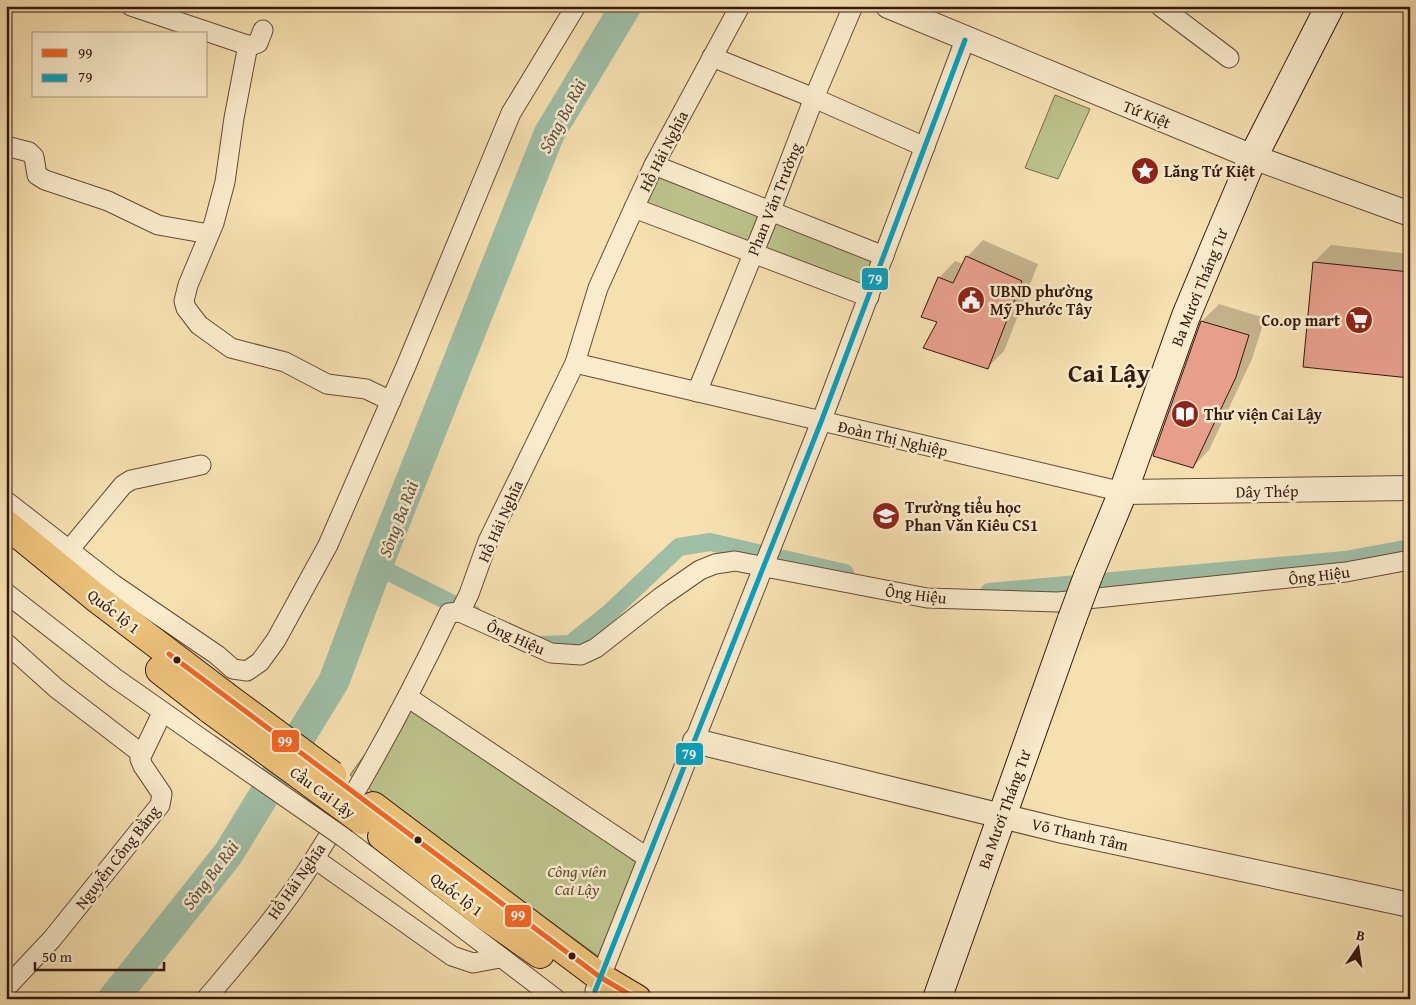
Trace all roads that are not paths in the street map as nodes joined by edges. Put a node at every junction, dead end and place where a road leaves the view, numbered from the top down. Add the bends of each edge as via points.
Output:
1 (131, 6) edge
2 (576, 6) edge
3 (740, 6) edge
4 (854, 6) edge
5 (888, 6) edge
6 (1160, 6) edge
7 (1330, 6) edge
8 (914, 11) edge
9 (263, 30) dead end
10 (965, 40) junction
11 (248, 45) junction
12 (712, 57) junction
13 (1229, 58) dead end
14 (814, 98) junction
15 (6, 146) edge
16 (925, 147) junction
17 (1253, 157) junction
18 (654, 165) junction
19 (634, 208) junction
20 (771, 210) junction
21 (1410, 214) edge
22 (209, 234) junction
23 (753, 252) junction
24 (884, 256) junction
25 (868, 297) junction
26 (575, 363) junction
27 (697, 392) junction
28 (391, 401) junction
29 (821, 422) junction
30 (201, 464) dead end
31 (1410, 488) edge
32 (1123, 492) junction
33 (6, 501) edge
34 (6, 524) edge
35 (6, 547) edge
36 (70, 550) junction
37 (1410, 560) edge
38 (765, 565) junction
39 (6, 593) edge
40 (460, 612) junction
41 (6, 643) edge
42 (408, 698) junction
43 (218, 702) junction
44 (162, 713) junction
45 (695, 741) junction
46 (142, 754) junction
47 (1001, 815) junction
48 (359, 821) junction
49 (648, 858) junction
50 (315, 859) junction
51 (1410, 905) edge
52 (500, 958) junction
53 (6, 988) edge
54 (600, 989) edge
55 (206, 999) edge
56 (556, 999) edge
57 (637, 999) edge
58 (936, 999) edge

1 - 11 street
2 - 28 street via 511,113
3 - 12 street, Hồ Hải Nghĩa
4 - 14 street, Phan Văn Trường
5 - 8 street, Tứ Kiệt
6 - 13 street
7 - 17 main road, Ba Mươi Tháng Tư
8 - 10 street, Tứ Kiệt
9 - 11 street via 256,45
10 - 16 street
10 - 17 street, Tứ Kiệt
11 - 22 street via 225,182
12 - 14 street
12 - 18 street, Hồ Hải Nghĩa
14 - 16 street
14 - 20 street, Phan Văn Trường
15 - 22 street via 30,152 37,175 45,180 108,201 158,225
16 - 24 street
17 - 21 street, Tứ Kiệt
17 - 32 main road, Ba Mươi Tháng Tư via 1186,316
18 - 19 street, Hồ Hải Nghĩa
18 - 20 street
19 - 23 street
19 - 26 street, Hồ Hải Nghĩa via 598,288
20 - 23 street, Phan Văn Trường
20 - 24 street
22 - 28 street via 184,301 198,325 231,348 285,362 327,384 366,390
23 - 25 street
23 - 27 street, Phan Văn Trường
24 - 25 street
25 - 29 street
26 - 27 street, Đoàn Thị Nghiệp
26 - 40 street, Hồ Hải Nghĩa via 488,541
27 - 29 street, Đoàn Thị Nghiệp
28 - 36 street via 328,545 276,640 260,662 247,671 233,669
29 - 32 street, Đoàn Thị Nghiệp
29 - 38 street
30 - 36 street via 123,485
31 - 32 street, Dây Thép
32 - 47 main road, Ba Mươi Tháng Tư, bridge via 1088,576
33 - 36 street
34 - 43 main road, Quốc lộ 1
35 - 43 main road, Quốc lộ 1
37 - 38 street, Ông Hiệu via 1346,572 1058,602 927,598
38 - 40 street, Ông Hiệu via 735,561 700,570 596,648 581,655 552,653
38 - 45 street
39 - 44 street, Cầu Cai Lậy
40 - 42 street, Hồ Hải Nghĩa via 449,613
41 - 46 street via 56,688
42 - 49 street
42 - 50 street, Hồ Hải Nghĩa
43 - 48 main road, Cầu Cai Lậy, bridge
44 - 46 street
44 - 48 street, Cầu Cai Lậy, bridge via 209,744
45 - 47 street, Võ Thanh Tâm
45 - 49 street
46 - 53 street, Nguyễn Công Bằng via 143,766 162,794 160,805 52,939
47 - 51 street, Võ Thanh Tâm via 1210,864
47 - 58 main road, Ba Mươi Tháng Tư
48 - 52 street
48 - 54 main road, Quốc lộ 1 via 483,914
49 - 54 street
50 - 52 street via 452,956 473,963
50 - 55 street, Hồ Hải Nghĩa via 249,948
52 - 56 street
54 - 57 main road, Quốc lộ 1

